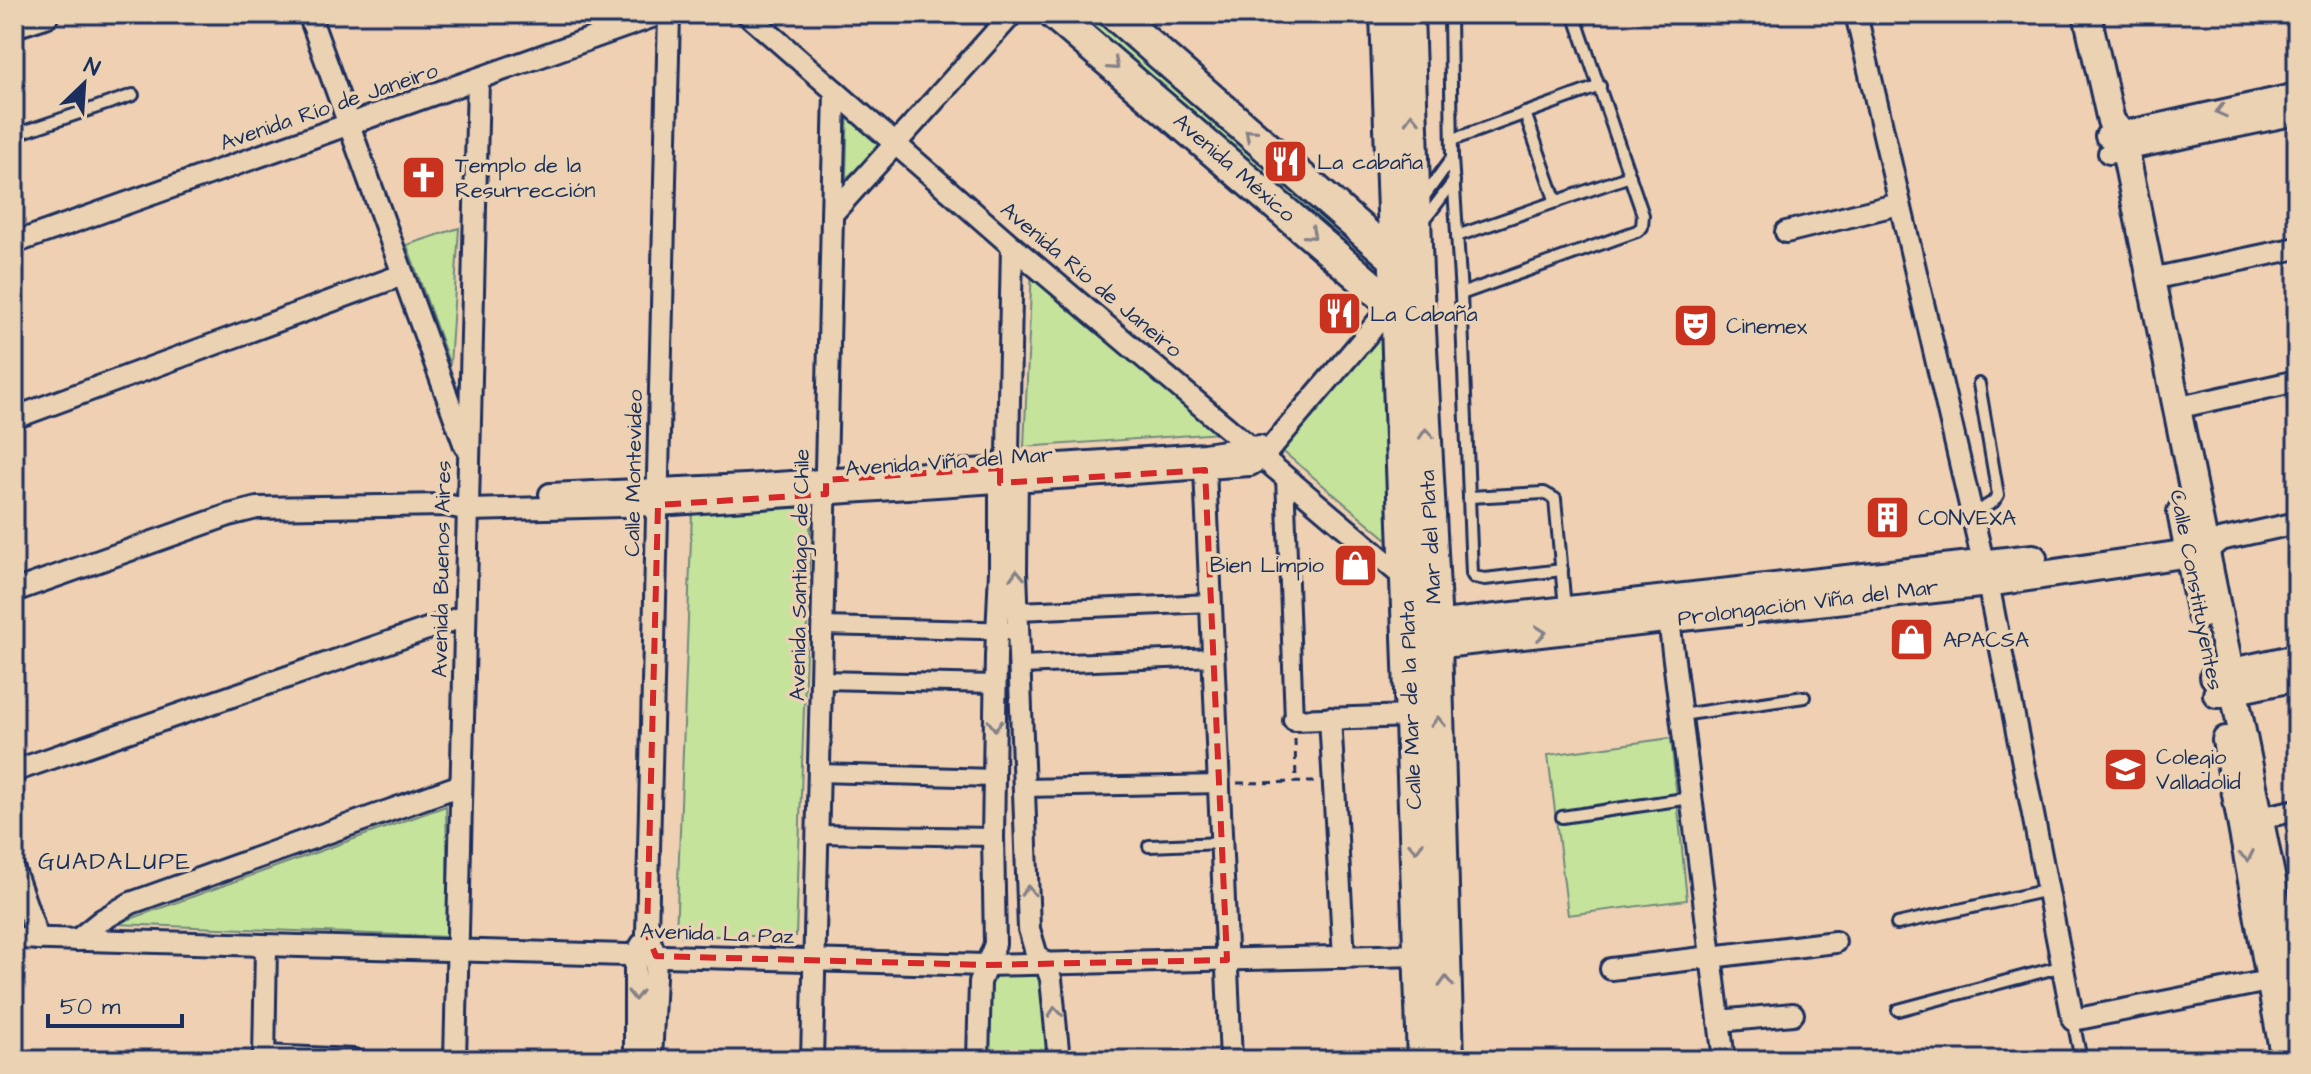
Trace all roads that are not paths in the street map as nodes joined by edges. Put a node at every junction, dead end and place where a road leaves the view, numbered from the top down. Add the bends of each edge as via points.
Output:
1 (45, 14) edge
2 (309, 14) edge
3 (660, 14) edge
4 (669, 14) edge
5 (747, 14) edge
6 (1012, 14) edge
7 (1054, 14) edge
8 (1386, 14) edge
9 (1408, 14) edge
10 (1450, 14) edge
11 (1574, 14) edge
12 (1856, 14) edge
13 (2087, 14) edge
14 (1125, 16) edge
15 (14, 24) edge
16 (478, 79) junction
17 (1600, 86) junction
18 (835, 91) junction
19 (2297, 94) edge
20 (133, 95) dead end
21 (1525, 113) junction
22 (2297, 114) edge
23 (348, 126) junction
24 (14, 130) edge
25 (2114, 139) junction
26 (1452, 140) junction
27 (896, 143) junction
28 (1452, 158) junction
29 (1630, 176) junction
30 (1454, 181) junction
31 (1556, 202) junction
32 (1899, 204) junction
33 (833, 213) junction
34 (1415, 220) junction
35 (1786, 232) dead end
36 (1457, 236) junction
37 (14, 243) edge
38 (1012, 246) junction
39 (2297, 248) edge
40 (1406, 268) junction
41 (402, 275) junction
42 (2151, 279) junction
43 (1461, 294) junction
44 (1408, 308) junction
45 (2297, 381) edge
46 (1979, 384) dead end
47 (2176, 408) junction
48 (14, 418) edge
49 (1262, 450) junction
50 (469, 457) junction
51 (1205, 470) junction
52 (1008, 471) junction
53 (1285, 476) junction
54 (826, 487) junction
55 (1469, 497) junction
56 (658, 498) junction
57 (469, 503) junction
58 (1972, 515) junction
59 (2297, 523) edge
60 (2201, 543) junction
61 (1562, 570) junction
62 (1986, 574) junction
63 (1406, 579) junction
64 (14, 591) edge
65 (1212, 603) junction
66 (1668, 610) junction
67 (1565, 611) junction
68 (465, 616) junction
69 (1019, 621) junction
70 (823, 626) junction
71 (997, 631) junction
72 (1422, 636) junction
73 (1215, 657) junction
74 (2297, 658) edge
75 (1021, 665) junction
76 (2297, 677) edge
77 (822, 680) junction
78 (2224, 683) junction
79 (995, 684) junction
80 (1804, 697) dead end
81 (1681, 715) junction
82 (1411, 716) junction
83 (1330, 718) junction
84 (1294, 720) joint
85 (14, 771) edge
86 (819, 773) junction
87 (994, 778) junction
88 (1220, 784) junction
89 (461, 785) junction
90 (1025, 788) junction
91 (1691, 798) junction
92 (2297, 810) edge
93 (1562, 817) dead end
94 (2260, 818) junction
95 (818, 834) junction
96 (993, 837) junction
97 (1222, 843) junction
98 (1149, 846) dead end
99 (14, 870) edge
100 (2048, 890) junction
101 (1897, 924) dead end
102 (14, 938) edge
103 (38, 939) junction
104 (77, 940) junction
105 (1835, 942) dead end
106 (2282, 944) edge
107 (266, 947) junction
108 (456, 951) junction
109 (1419, 955) junction
110 (646, 956) junction
111 (1344, 957) junction
112 (1711, 958) junction
113 (815, 960) junction
114 (1227, 960) junction
115 (1046, 964) junction
116 (985, 965) junction
117 (2063, 966) junction
118 (1611, 969) dead end
119 (2281, 978) junction
120 (2297, 1005) edge
121 (1898, 1010) dead end
122 (1793, 1014) dead end
123 (2073, 1020) junction
124 (1719, 1021) junction
125 (264, 1058) edge
126 (354, 1060) edge
127 (455, 1060) edge
128 (635, 1060) edge
129 (651, 1060) edge
130 (812, 1060) edge
131 (978, 1060) edge
132 (1059, 1060) edge
133 (1231, 1060) edge
134 (1423, 1060) edge
135 (1448, 1060) edge
136 (1724, 1060) edge
137 (2081, 1060) edge
138 (2285, 1060) edge

1 - 15 street
2 - 23 street
3 - 16 street, Avenida Río de Janeiro
4 - 56 street, Calle Montevideo
5 - 18 street, Avenida Río de Janeiro
6 - 27 street
7 -> 44 main road, Avenida México via 1387,300
8 - 40 main road
34 -> 9 main road, Mar del Plata
10 - 26 lane
11 - 17 lane
12 - 32 street
13 - 25 street, Calle Constituyentes
40 -> 14 main road, Avenida México
16 - 23 street, Avenida Río de Janeiro
16 - 50 street, Avenida Buenos Aires
17 - 21 lane
17 - 29 lane
18 - 27 street, Avenida Río de Janeiro
18 - 33 street, Avenida Santiago de Chile
19 -> 25 street
20 - 24 lane via 23,132
21 - 26 lane
21 - 31 lane
22 - 25 street
23 - 37 street, Avenida Río de Janeiro
23 - 41 street
25 - 42 street, Calle Constituyentes
25 - 60 street, Calle Constituyentes
26 - 28 lane
27 - 33 street
27 - 38 street, Avenida Río de Janeiro
28 - 30 lane
28 - 34 lane
29 - 31 lane
29 - 43 lane via 1643,215 1637,231
30 - 34 lane
30 - 36 lane
31 - 36 lane
32 - 35 street
32 - 58 street
33 - 54 street, Avenida Santiago de Chile
34 - 40 main road, Mar del Plata
36 - 43 lane
38 - 49 street, Avenida Río de Janeiro
38 - 52 street
39 - 42 street
40 - 44 main road, Mar del Plata
41 - 48 street
41 - 50 street
42 - 47 street, Calle Constituyentes
43 - 55 lane
44 - 49 street via 1382,317
44 - 63 main road, Calle Mar de la Plata
72 -> 44 main road, Mar del Plata
45 - 47 street
46 - 58 lane via 1998,495
47 - 60 street, Calle Constituyentes
49 - 51 street, Avenida Viña del Mar via 1250,465
49 - 52 street, Avenida Viña del Mar
49 - 53 street, Avenida Río de Janeiro
50 - 57 street, Avenida Buenos Aires
51 - 52 street, Avenida Viña del Mar
51 - 65 street
52 - 54 street, Avenida Viña del Mar
69 -> 52 street
52 - 71 street
53 - 63 street, Avenida Río de Janeiro
53 - 84 street
54 - 56 street, Avenida Viña del Mar
54 - 70 street, Avenida Santiago de Chile
55 - 61 lane via 1550,495 1557,505
55 - 61 lane via 1474,577
56 - 57 street, Avenida Viña del Mar
56 - 110 street, Calle Montevideo
57 - 64 street, Avenida Viña del Mar via 245,510
57 - 68 street, Avenida Buenos Aires
58 - 62 street
59 - 60 street
60 - 62 street, Prolongación Viña del Mar
60 - 78 street, Calle Constituyentes
61 - 67 lane
62 - 66 street, Prolongación Viña del Mar
62 - 100 street
63 - 72 main road, Calle Mar de la Plata
65 - 69 street
65 - 73 street
66 - 67 street, Prolongación Viña del Mar
72 -> 66 street, Prolongación Viña del Mar
66 - 81 street
67 - 72 street, Prolongación Viña del Mar
68 - 85 street
68 - 89 street, Avenida Buenos Aires
69 - 71 street
69 - 75 street
70 - 71 street
70 - 77 street, Avenida Santiago de Chile
71 - 79 street
72 - 82 main road, Calle Mar de la Plata
135 -> 72 main road, Mar del Plata
73 - 75 street
73 - 88 street
74 - 78 street
75 - 90 street
76 - 78 street
77 - 79 street
77 - 86 street, Avenida Santiago de Chile
78 - 94 street, Calle Constituyentes
78 -> 106 street, Calle Constituyentes
79 -> 87 street
80 - 81 lane
81 - 91 street
82 - 83 street
82 -> 109 main road, Calle Mar de la Plata
83 - 84 street
83 - 111 street
86 - 87 street
86 - 95 street, Avenida Santiago de Chile
87 - 96 street
88 - 90 street
88 - 97 street
89 - 104 street via 131,903
89 - 108 street, Avenida Buenos Aires
115 -> 90 street via 1037,956 1029,929
91 - 93 lane
91 - 112 street
92 - 94 street
94 - 106 street, Calle Constituyentes
95 - 96 street
95 - 113 street, Avenida Santiago de Chile
96 - 116 street via 995,944
97 - 98 lane
97 - 114 street
99 - 103 street
100 - 101 lane
100 - 117 street
102 - 103 street, Avenida La Paz
103 - 104 street, Avenida La Paz
104 - 107 street, Avenida La Paz
105 - 112 street
106 - 119 street, Calle Constituyentes
107 - 108 street, Avenida La Paz
107 - 125 street
108 - 110 street, Avenida La Paz
108 - 127 street, Avenida Buenos Aires
109 - 111 street, Avenida La Paz
109 - 134 main road, Calle Mar de la Plata
110 - 113 street, Avenida La Paz
110 -> 128 street, Calle Montevideo
110 - 129 street, Calle Montevideo
111 - 114 street, Avenida La Paz
112 - 118 street
112 - 124 street
113 - 116 street, Avenida La Paz
113 - 130 street, Avenida Santiago de Chile
114 - 115 street, Avenida La Paz
114 - 133 street
115 - 116 street, Avenida La Paz
132 -> 115 street
116 - 131 street
117 - 121 lane
117 - 123 street
119 - 120 street, Calle Constituyentes
119 - 123 street
119 - 138 street, Calle Constituyentes
122 - 124 street
123 - 137 lane
124 - 136 street
125 - 126 street

